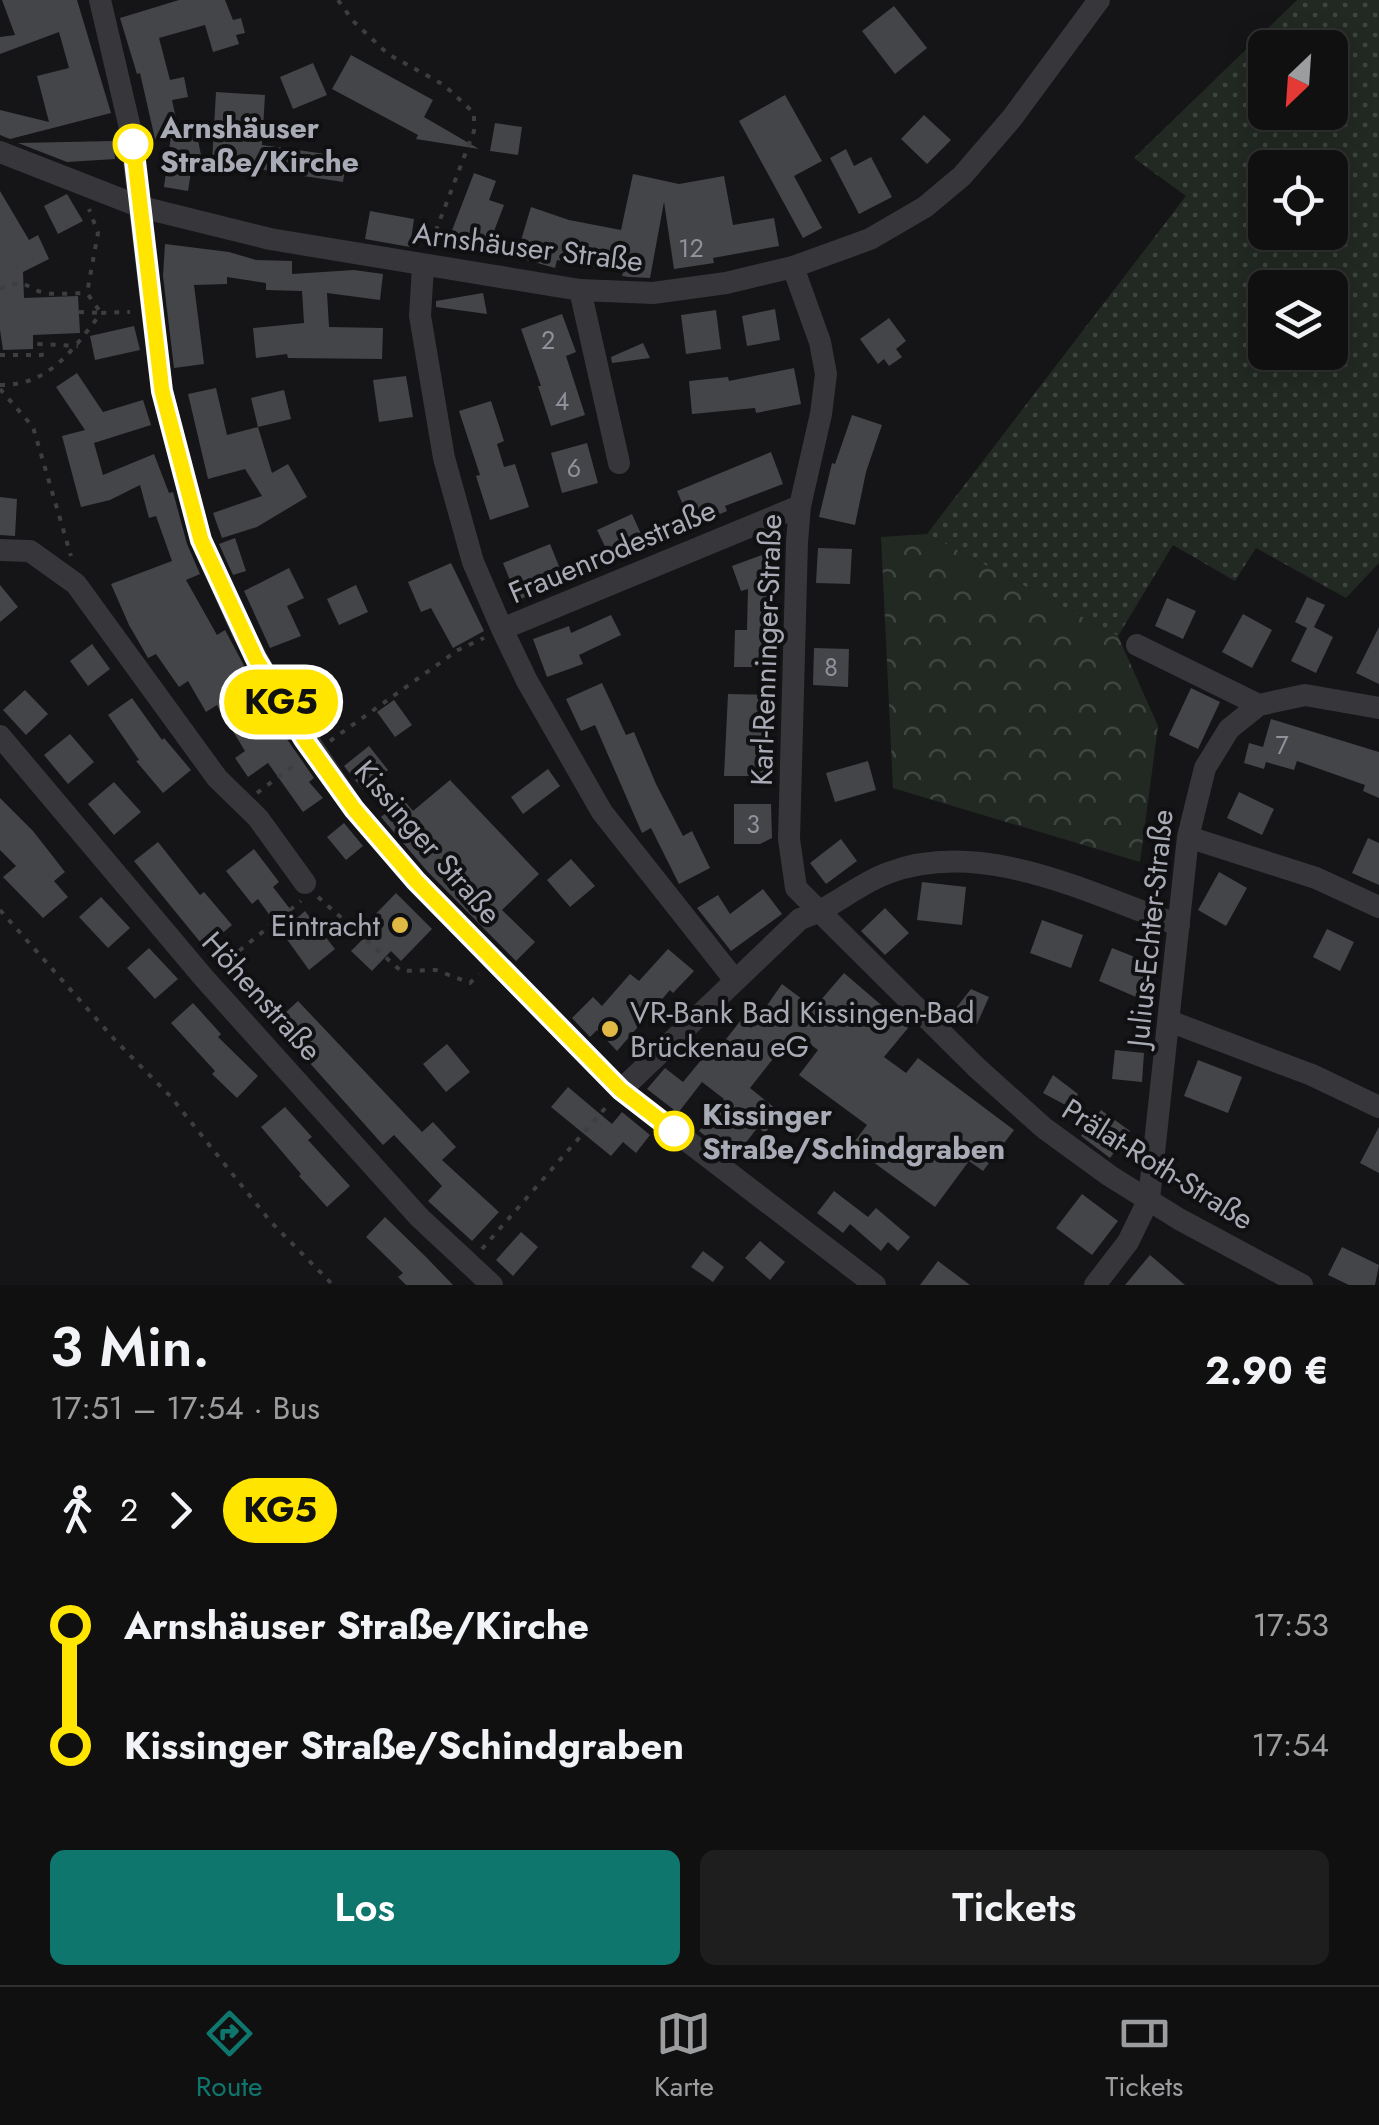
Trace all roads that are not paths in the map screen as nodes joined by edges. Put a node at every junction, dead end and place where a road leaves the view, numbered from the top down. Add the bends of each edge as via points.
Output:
1 (100, 0) edge
2 (1099, 0) edge
3 (0, 152) edge
4 (142, 207) junction
5 (422, 266) junction
6 (793, 266) junction
7 (580, 290) junction
8 (619, 463) dead end
9 (800, 506) junction
10 (0, 550) edge
11 (502, 629) junction
12 (1137, 645) dead end
13 (1258, 705) junction
14 (1379, 708) edge
15 (0, 736) edge
16 (1188, 837) junction
17 (306, 883) dead end
18 (1379, 907) edge
19 (820, 913) junction
20 (1179, 925) junction
21 (734, 979) junction
22 (1169, 1021) junction
23 (621, 1090) junction
24 (1379, 1108) edge
25 (1149, 1198) junction
26 (492, 1285) edge
27 (875, 1285) edge
28 (1094, 1285) edge
29 (1302, 1285) edge

1 - 4 street, Kissinger Straße
2 - 6 street, Arnshäuser Straße via 962,176 925,208 870,239
3 - 4 street, Arnshäuser Straße
4 - 5 street, Arnshäuser Straße
4 - 23 street, Kissinger Straße via 162,391 201,540 242,632 354,809
5 - 7 street, Arnshäuser Straße
5 - 11 street via 420,316 444,458
6 - 7 street, Arnshäuser Straße via 653,292
6 - 9 street, Karl-Renninger-Straße via 826,374
7 - 8 street
9 - 11 street, Frauenrodestraße
9 - 19 street, Karl-Renninger-Straße via 789,839 796,888
10 - 17 street via 30,551 76,584 217,778 258,818
11 - 21 street via 602,812
12 - 13 street
13 - 14 street via 1305,694
13 - 16 street, Julius-Echter-Straße via 1229,729 1205,768
15 - 26 street, Höhenstraße via 204,978 419,1217
16 - 18 street via 1316,878
16 - 20 street, Julius-Echter-Straße
19 - 20 street via 887,873 978,861
19 - 21 street via 800,920
19 - 25 street, Prälat-Roth-Straße via 1044,1128
20 - 22 street, Julius-Echter-Straße
21 - 23 street
22 - 24 street
22 - 25 street, Julius-Echter-Straße
23 - 27 street, Kissinger Straße
25 - 28 street, Julius-Echter-Straße via 1128,1242
25 - 29 street, Prälat-Roth-Straße

